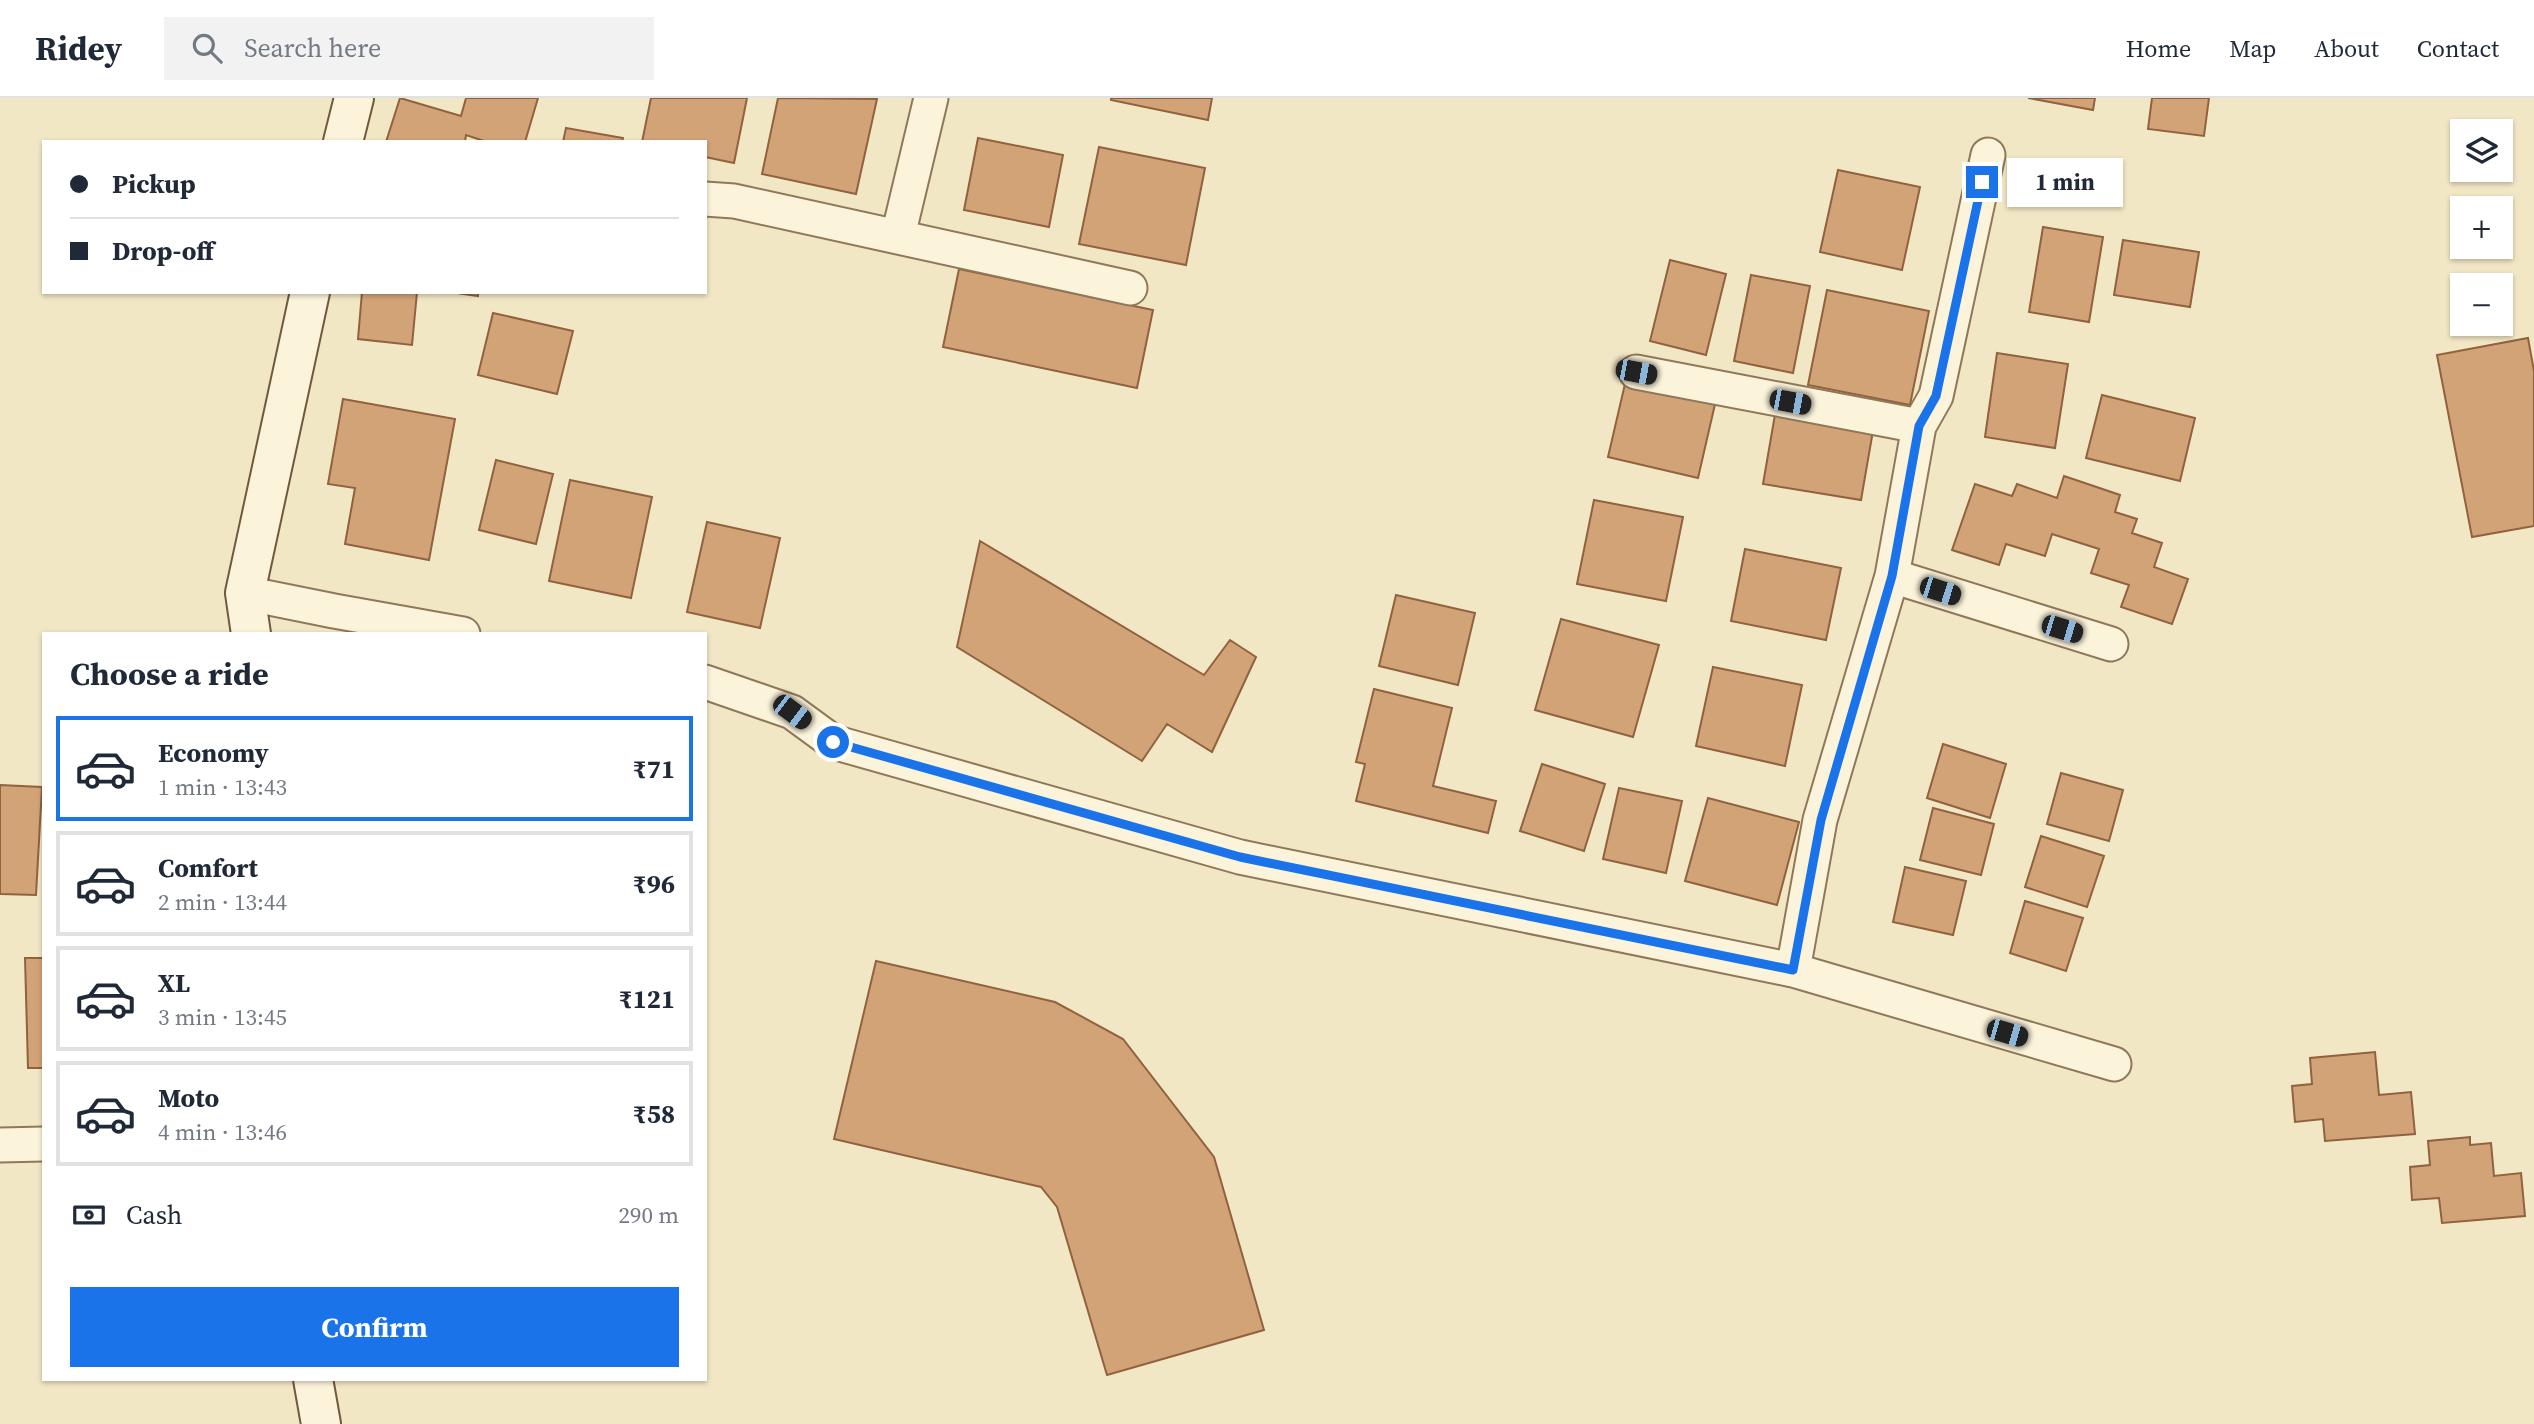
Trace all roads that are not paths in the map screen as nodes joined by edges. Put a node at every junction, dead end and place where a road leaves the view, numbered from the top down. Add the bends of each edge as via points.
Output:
1 (354, 98) edge
2 (931, 98) edge
3 (344, 140) edge
4 (1988, 155) dead end
5 (707, 199) edge
6 (898, 236) junction
7 (1130, 288) dead end
8 (310, 294) edge
9 (1636, 372) dead end
10 (1919, 426) junction
11 (1892, 576) junction
12 (245, 593) junction
13 (251, 632) edge
14 (452, 632) edge
15 (2111, 644) dead end
16 (707, 683) edge
17 (1793, 970) junction
18 (2114, 1064) dead end
19 (42, 1144) edge
20 (0, 1145) edge
21 (313, 1381) edge
22 (321, 1424) edge

1 - 3 street
2 - 6 street
4 - 10 street via 1936,396
5 - 6 street
6 - 7 street
8 - 12 street
9 - 10 street
10 - 11 street
11 - 15 street
11 - 17 street via 1821,820
12 - 13 street
12 - 14 street
16 - 17 street via 792,712 833,742 1240,857
17 - 18 street
19 - 20 street
21 - 22 street

